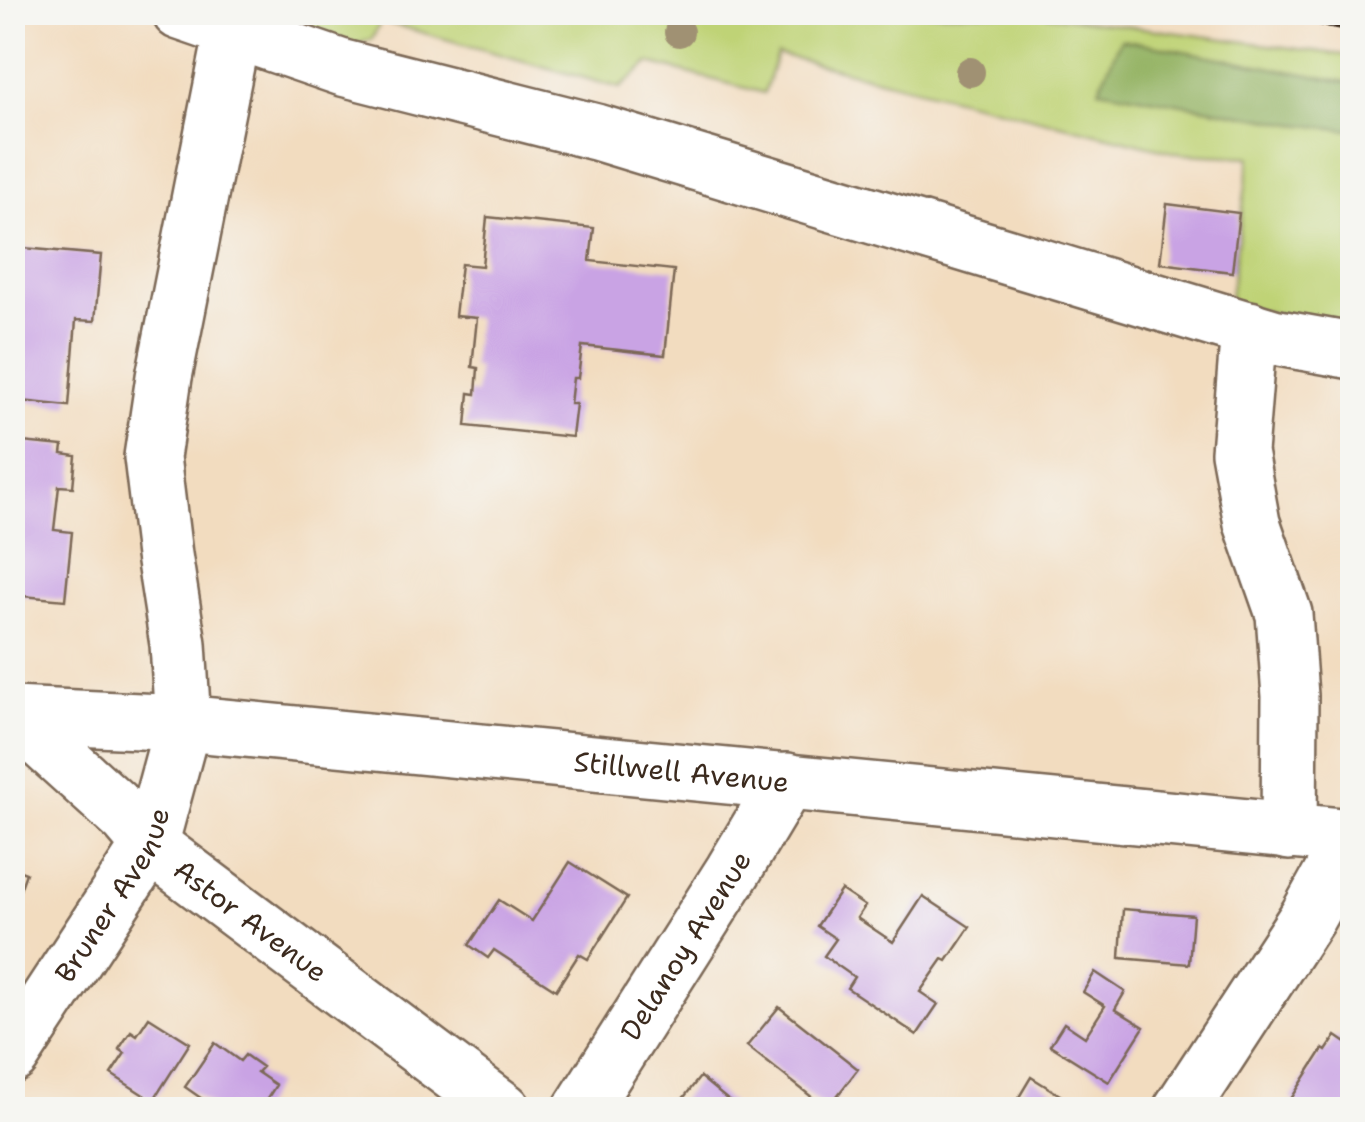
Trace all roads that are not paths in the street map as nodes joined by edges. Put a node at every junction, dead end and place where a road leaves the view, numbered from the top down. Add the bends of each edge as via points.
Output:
1 (180, 12) edge
2 (233, 30) junction
3 (1250, 330) junction
4 (1352, 351) edge
5 (13, 715) edge
6 (183, 723) junction
7 (788, 781) junction
8 (1289, 832) junction
9 (1352, 837) edge
10 (150, 845) junction
11 (12, 1055) edge
12 (503, 1110) edge
13 (581, 1110) edge
14 (1181, 1110) edge

1 - 2 street
2 - 3 street via 343,68 596,132
2 - 6 street, Bruner Avenue via 152,457
3 - 4 street
3 - 8 street via 1239,452 1252,523 1284,614
5 - 6 street, Stillwell Avenue
5 - 10 street, Astor Avenue
6 - 7 street, Stillwell Avenue
6 - 10 street, Bruner Avenue
7 - 8 street, Stillwell Avenue
7 - 13 street, Delanoy Avenue
8 - 9 street, Stillwell Avenue
9 - 14 street
10 - 11 street, Bruner Avenue
10 - 12 street, Astor Avenue

